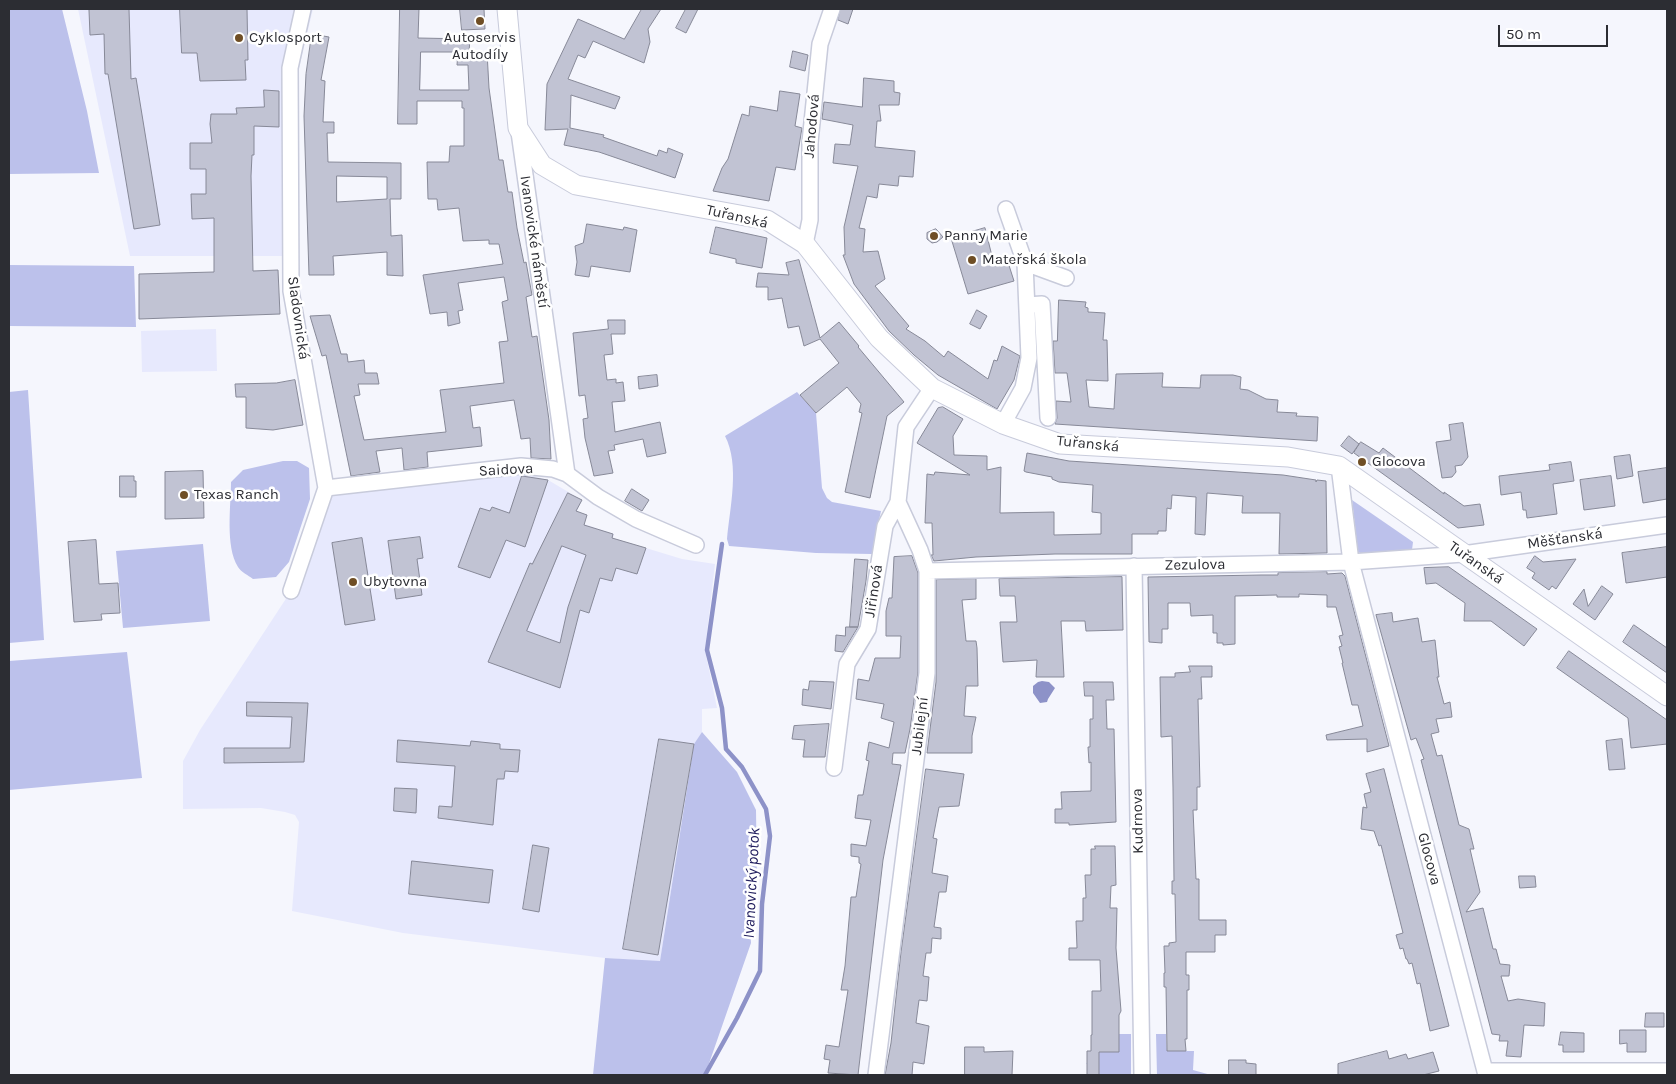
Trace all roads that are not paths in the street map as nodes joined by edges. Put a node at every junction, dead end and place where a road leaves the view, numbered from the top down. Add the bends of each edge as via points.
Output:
1 (303, 9) edge
2 (507, 9) edge
3 (832, 9) edge
4 (518, 128) junction
5 (1006, 209) dead end
6 (805, 244) junction
7 (1025, 263) junction
8 (1066, 278) dead end
9 (1027, 304) junction
10 (932, 388) junction
11 (1048, 418) dead end
12 (1003, 424) junction
13 (1339, 466) junction
14 (567, 474) junction
15 (326, 488) junction
16 (898, 502) junction
17 (1667, 525) edge
18 (696, 545) dead end
19 (1464, 554) junction
20 (1351, 562) junction
21 (1134, 566) junction
22 (927, 571) junction
23 (291, 591) dead end
24 (1667, 696) edge
25 (834, 768) dead end
26 (1667, 1071) edge
27 (1486, 1073) edge
28 (876, 1075) edge
29 (1142, 1075) edge

1 - 15 street, Sladovnická via 290,68 291,291
2 - 4 main road, Ivanovické náměstí
3 - 6 street, Jahodová via 820,44 810,142 810,220
4 - 6 main road, Tuřanská via 542,165 576,185 767,220
4 - 14 street, Ivanovické náměstí
5 - 7 street
6 - 10 main road, Tuřanská via 879,338
7 - 8 street
7 - 9 street
9 - 11 street via 1042,304
9 - 12 street via 1029,358 1023,388
10 - 12 main road, Tuřanská
10 - 16 street via 906,427
12 - 13 main road, Tuřanská via 1060,444 1288,457
13 - 19 main road, Tuřanská
13 - 20 street, Glocova
14 - 15 street, Saidova via 553,469 521,466
14 - 18 street, Saidova via 598,498 636,519
15 - 23 street, Sladovnická
16 - 22 street, Jubilejní
16 - 25 street, Jiřinová via 885,526 868,629 847,664
17 - 19 street, Měšťanská
19 - 20 street, Zezulova
19 - 24 main road, Tuřanská
20 - 21 street, Zezulova
20 - 27 street, Glocova
21 - 22 street, Zezulova
21 - 29 street, Kudrnova
22 - 28 street, Jubilejní via 927,673
26 - 27 street

